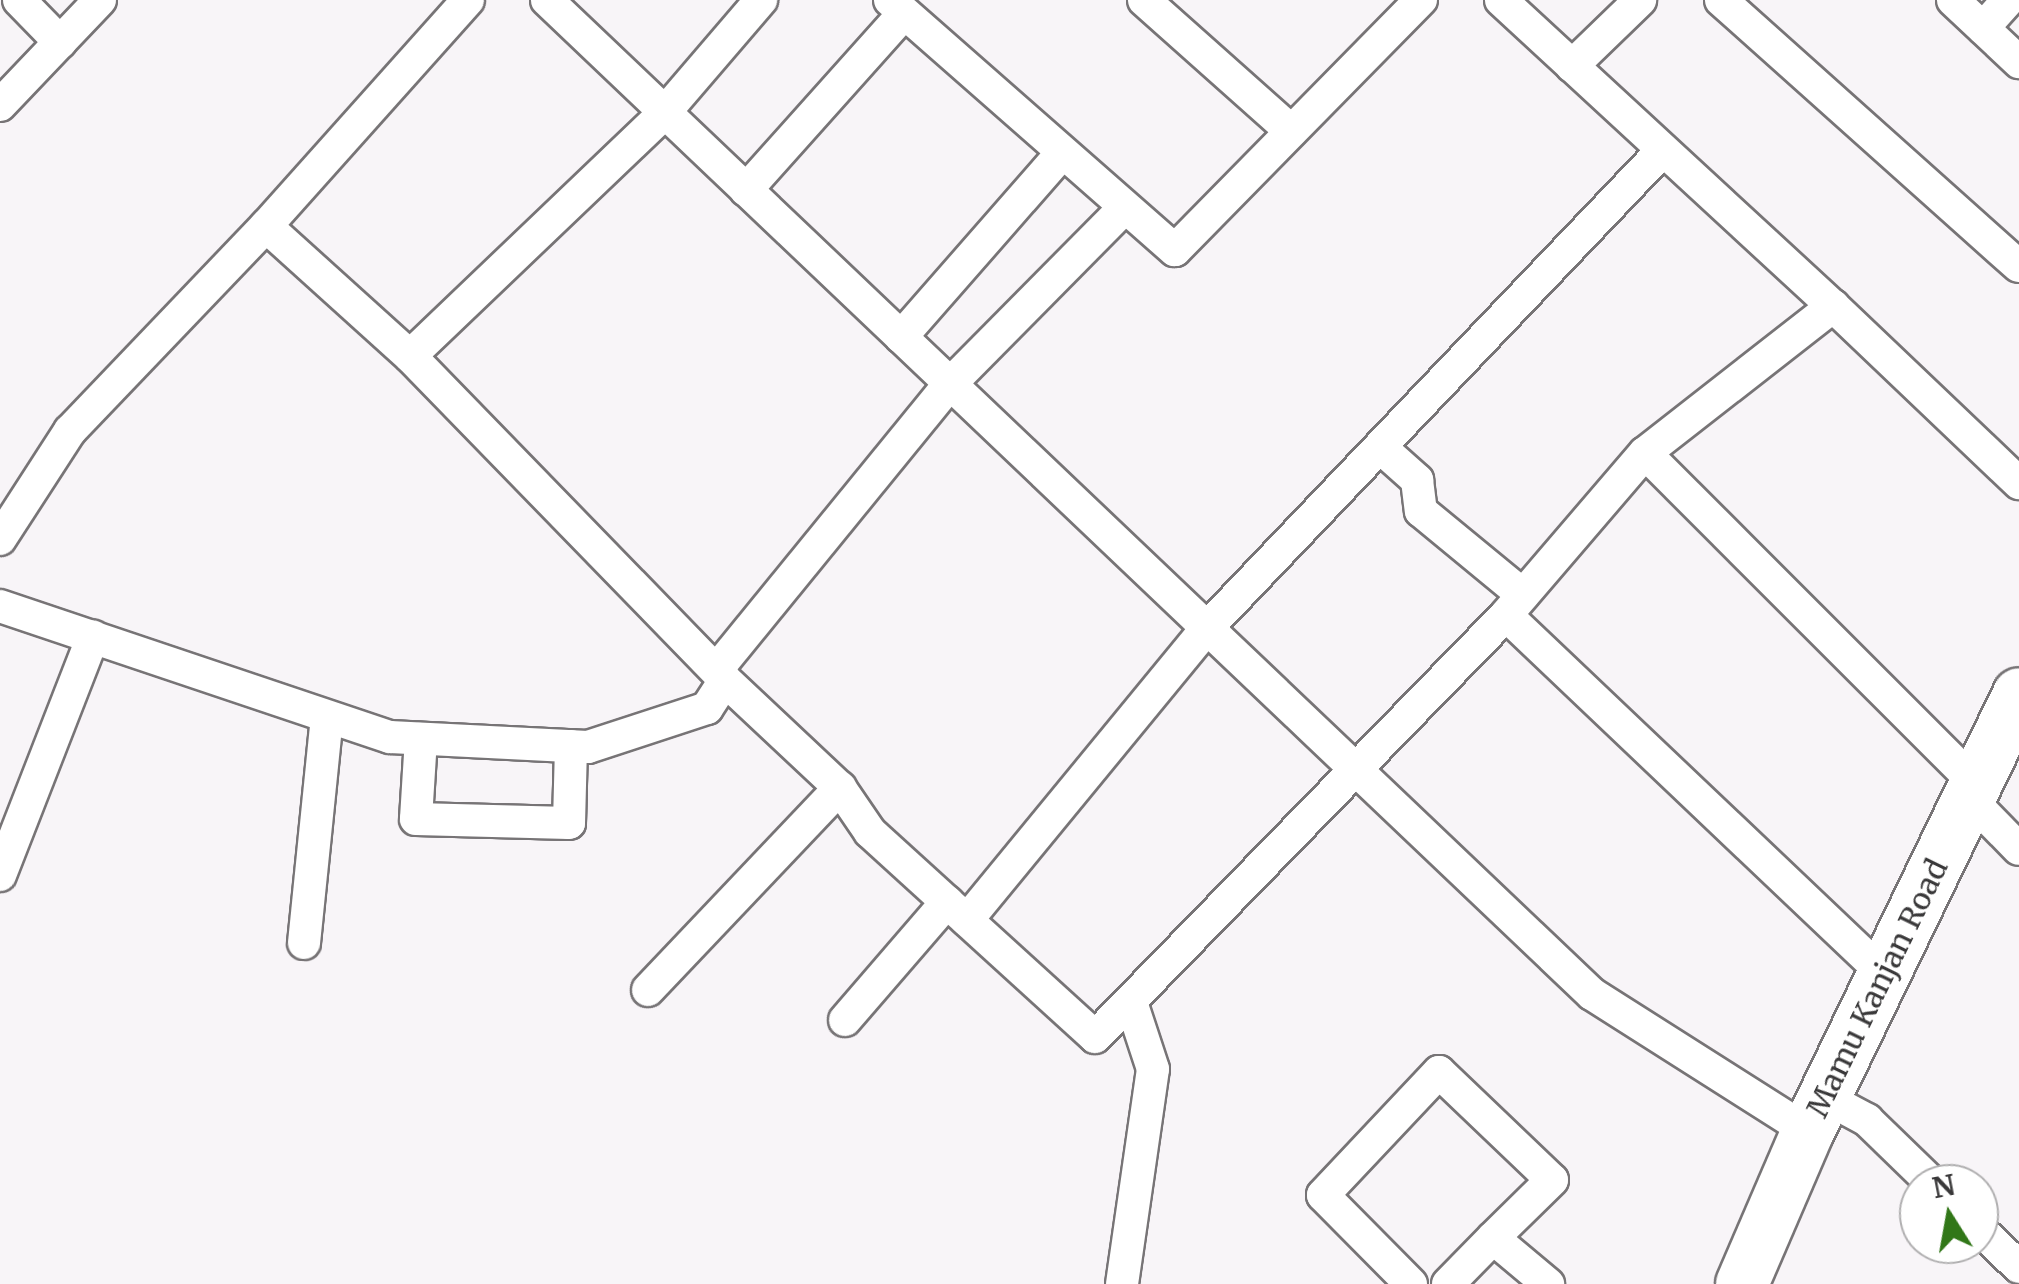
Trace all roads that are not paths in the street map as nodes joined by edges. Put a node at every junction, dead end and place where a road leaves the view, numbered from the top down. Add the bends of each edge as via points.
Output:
1 (19, 0) edge
2 (100, 0) edge
3 (468, 0) edge
4 (548, 0) edge
5 (761, 0) edge
6 (1144, 0) edge
7 (1421, 0) edge
8 (1502, 0) edge
9 (1640, 0) edge
10 (1722, 0) edge
11 (1953, 0) edge
12 (2008, 0) edge
13 (897, 6) edge
14 (1983, 28) junction
15 (60, 42) junction
16 (2019, 62) edge
17 (1572, 66) junction
18 (0, 105) edge
19 (664, 112) junction
20 (1292, 132) junction
21 (1664, 150) junction
22 (1062, 154) junction
23 (746, 190) junction
24 (1123, 209) junction
25 (266, 226) junction
26 (2019, 266) edge
27 (1833, 306) junction
28 (901, 338) junction
29 (410, 356) junction
30 (950, 384) junction
31 (1380, 447) junction
32 (1645, 453) junction
33 (2019, 483) edge
34 (0, 539) edge
35 (1515, 605) junction
36 (0, 606) edge
37 (1206, 629) junction
38 (93, 637) junction
39 (725, 680) junction
40 (2019, 694) edge
41 (328, 718) junction
42 (421, 739) junction
43 (571, 746) junction
44 (1354, 770) junction
45 (840, 788) junction
46 (1973, 791) junction
47 (2019, 848) edge
48 (0, 875) edge
49 (957, 911) junction
50 (304, 943) dead end
51 (1885, 974) junction
52 (648, 990) dead end
53 (1130, 1002) junction
54 (845, 1020) dead end
55 (1817, 1114) junction
56 (1912, 1164) edge
57 (1493, 1238) junction
58 (1999, 1248) edge
59 (2019, 1267) edge
60 (1122, 1284) edge
61 (1411, 1284) edge
62 (1448, 1284) edge
63 (1548, 1284) edge
64 (1742, 1284) edge

1 - 15 street
2 - 15 street
3 - 25 street
4 - 19 street
5 - 19 street
6 - 20 street
7 - 20 street
8 - 17 street
9 - 17 street
10 - 26 street
11 - 14 street
12 - 14 street
13 - 22 street
13 - 23 street
14 - 16 street
15 - 18 street
17 - 21 street
19 - 23 street
19 - 29 street
20 - 24 street via 1175,250
21 - 27 street
21 - 31 street
22 - 24 street
22 - 28 street
23 - 28 street
24 - 30 street
25 - 29 street
25 - 34 street via 70,430
27 - 32 street
27 - 33 street
28 - 30 street
29 - 39 street
30 - 37 street
30 - 39 street via 718,668
31 - 35 street via 1418,480 1422,511
31 - 37 street
32 - 35 street
32 - 46 street
35 - 44 street
35 - 51 street
36 - 38 street
37 - 44 street
37 - 49 street
38 - 41 street
38 - 48 street
39 - 43 street via 708,708 588,747
39 - 45 street
40 - 46 main road, Mamu Kanjan Road
41 - 42 street
41 - 50 street
42 - 43 street
42 - 43 street via 416,819 569,823
44 - 53 street
44 - 55 street via 1592,994
45 - 49 street via 870,832
45 - 52 street
46 - 47 street
46 - 51 main road, Mamu Kanjan Road
49 - 53 street via 1096,1037
49 - 54 street
51 - 55 main road, Mamu Kanjan Road
53 - 60 street via 1152,1069
55 - 56 street via 1867,1120
55 - 64 main road, Mamu Kanjan Road
57 - 61 street via 1552,1180 1439,1072 1323,1195
57 - 62 street
57 - 63 street
58 - 59 street

